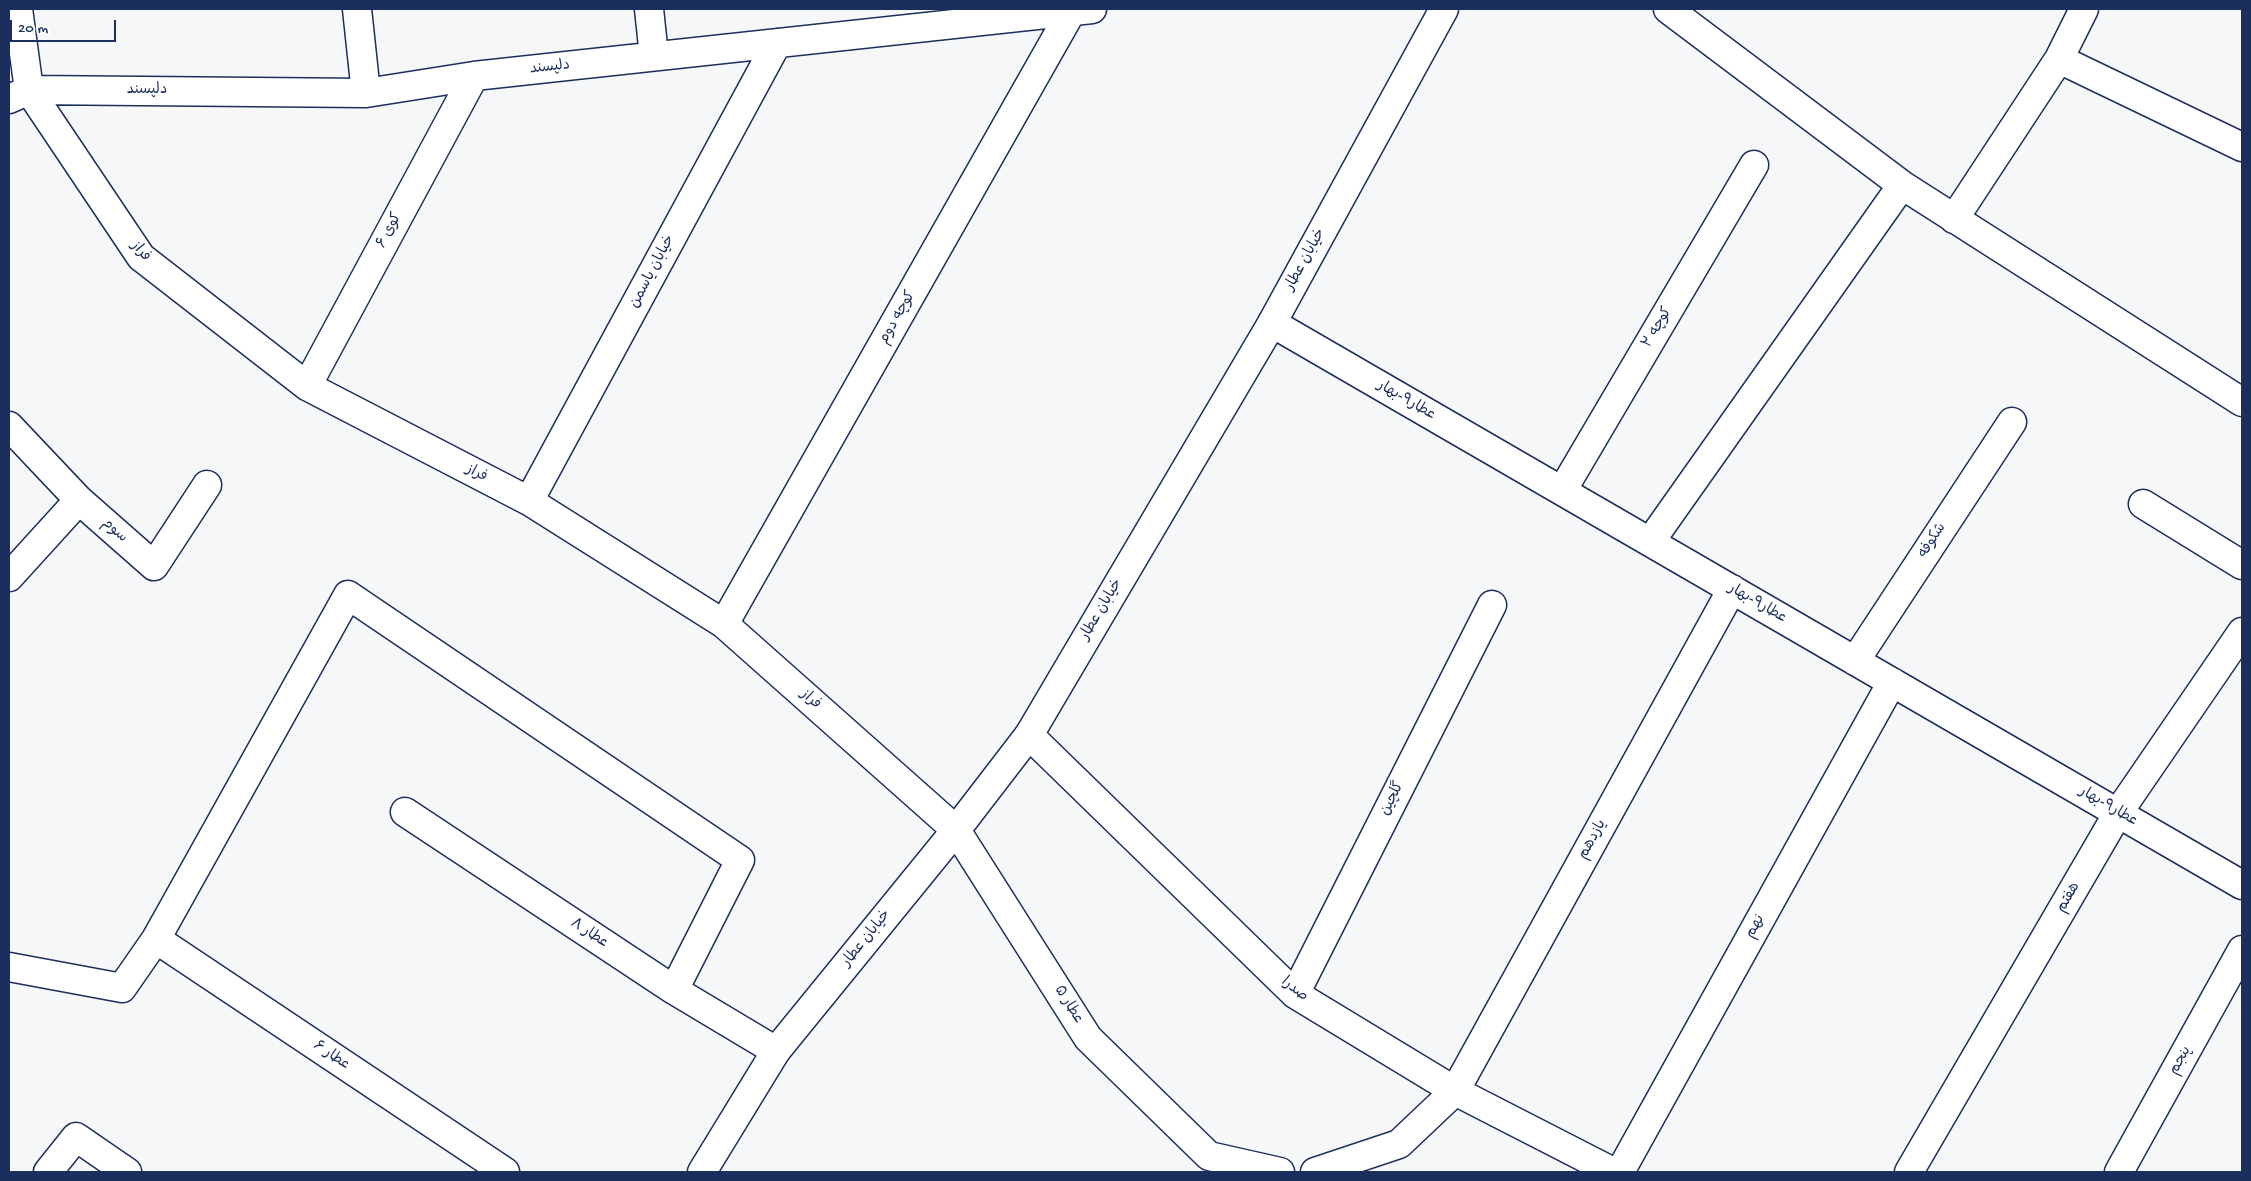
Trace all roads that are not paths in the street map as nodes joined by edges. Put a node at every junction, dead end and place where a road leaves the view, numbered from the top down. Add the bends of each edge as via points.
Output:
1 (18, 9) edge
2 (357, 9) edge
3 (649, 9) edge
4 (1444, 9) edge
5 (1668, 9) edge
6 (2084, 9) edge
7 (1082, 10) edge
8 (776, 43) junction
9 (654, 56) junction
10 (2059, 60) junction
11 (474, 76) junction
12 (366, 93) junction
13 (19, 95) edge
14 (2242, 147) edge
15 (1754, 165) dead end
16 (1902, 185) junction
17 (1954, 219) junction
18 (1272, 323) junction
19 (306, 386) junction
20 (2242, 402) edge
21 (2012, 422) dead end
22 (9, 426) edge
23 (207, 486) dead end
24 (1562, 491) junction
25 (79, 500) junction
26 (529, 501) junction
27 (2143, 504) dead end
28 (1650, 542) junction
29 (2242, 565) edge
30 (9, 577) edge
31 (1732, 589) junction
32 (1492, 605) dead end
33 (724, 624) junction
34 (2242, 632) edge
35 (1855, 661) junction
36 (1892, 682) junction
37 (1029, 734) junction
38 (405, 812) dead end
39 (2118, 813) junction
40 (956, 830) junction
41 (2242, 885) edge
42 (156, 939) junction
43 (2242, 950) edge
44 (9, 967) edge
45 (674, 990) junction
46 (1295, 994) junction
47 (776, 1051) junction
48 (1454, 1091) junction
49 (48, 1172) edge
50 (127, 1172) edge
51 (505, 1172) edge
52 (702, 1172) edge
53 (1280, 1172) edge
54 (1316, 1172) edge
55 (1613, 1172) edge
56 (1620, 1172) edge
57 (1909, 1172) edge
58 (2119, 1172) edge

1 - 13 street
2 - 12 street
3 - 9 street
4 - 18 street, خیابان عطار
5 - 16 street
6 - 10 street
7 - 8 street, دلپسند
7 - 33 street, کوچه دوم
8 - 9 street, دلپسند
8 - 26 street, خیابان یاسمن
9 - 11 street, دلپسند
10 - 14 street
10 - 17 street
11 - 12 street, دلپسند
11 - 19 street, کوی ۶
12 - 13 street, دلپسند
13 - 19 street, فراز via 141,257
15 - 24 street, کوچه ۲
16 - 17 street
16 - 28 street
17 - 20 street
18 - 24 street, عطار۹-بهار
18 - 37 street, خیابان عطار
19 - 26 street, فراز
21 - 35 street, شکوفه
22 - 25 street, سوم
23 - 25 street, سوم via 154,566
24 - 28 street, عطار۹-بهار
25 - 30 street
26 - 33 street, فراز
27 - 29 street
28 - 31 street, عطار۹-بهار
31 - 35 street, عطار۹-بهار
31 - 48 street, یازدهم
32 - 46 street, گلچین
33 - 40 street, فراز
34 - 39 street, هفتم
35 - 36 street, عطار۹-بهار
36 - 39 street, عطار۹-بهار
36 - 56 street, نهم
37 - 40 street, خیابان عطار
37 - 46 street, صدرا
38 - 45 street, عطار ۸
39 - 41 street, عطار۹-بهار
39 - 57 street, هفتم
40 - 47 street, خیابان عطار
40 - 53 street, عطار ۵ via 1088,1038 1209,1156
42 - 44 street via 122,988
42 - 45 street via 348,595 740,860
42 - 51 street, عطار ۶
43 - 58 street, پنجم
45 - 47 street, عطار ۸
46 - 48 street, صدرا
47 - 52 street, خیابان عطار
48 - 54 street, یازدهم via 1399,1144
48 - 55 street, صدرا
49 - 50 street via 76,1137

